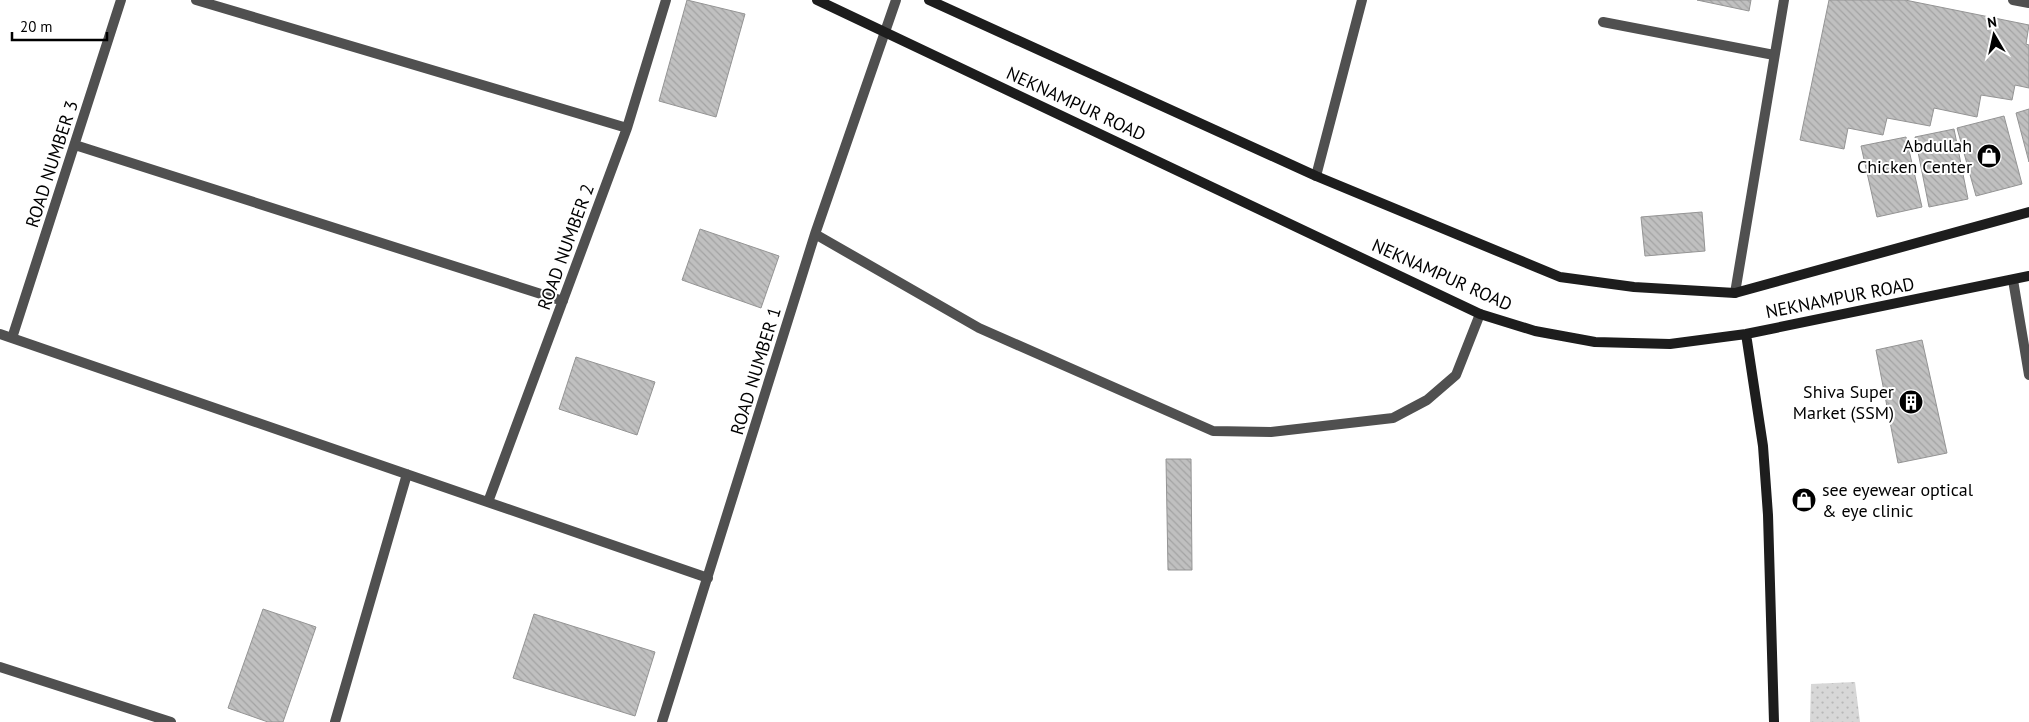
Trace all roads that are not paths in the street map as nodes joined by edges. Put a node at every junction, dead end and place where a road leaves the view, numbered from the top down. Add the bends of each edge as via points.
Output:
1 (121, 0) edge
2 (196, 0) edge
3 (666, 0) edge
4 (817, 0) edge
5 (896, 0) edge
6 (929, 0) edge
7 (1362, 0) edge
8 (1784, 0) edge
9 (2013, 0) edge
10 (2029, 4) edge
11 (1603, 22) dead end
12 (884, 31) junction
13 (1774, 55) junction
14 (627, 128) junction
15 (75, 144) junction
16 (1316, 176) junction
17 (2029, 212) edge
18 (815, 234) junction
19 (2029, 276) edge
20 (2013, 280) junction
21 (1735, 293) junction
22 (563, 301) junction
23 (1480, 314) junction
24 (0, 334) edge
25 (1746, 334) junction
26 (12, 338) junction
27 (2029, 375) edge
28 (407, 474) junction
29 (488, 502) junction
30 (708, 578) junction
31 (0, 667) edge
32 (171, 722) edge
33 (335, 722) edge
34 (662, 722) edge
35 (1774, 722) edge

1 - 15 street, ROAD NUMBER 3
2 - 14 street
3 - 14 street, ROAD NUMBER 2
4 - 12 street
5 - 12 street, ROAD NUMBER 1
6 - 16 street, NEKNAMPUR ROAD
7 - 16 street
8 - 13 street
9 - 10 street
11 - 13 street
12 - 18 street, ROAD NUMBER 1
12 - 23 street, NEKNAMPUR ROAD
13 - 21 street
14 - 22 street, ROAD NUMBER 2
15 - 22 street
15 - 26 street, ROAD NUMBER 3
16 - 21 street, NEKNAMPUR ROAD via 1560,277 1634,287
17 - 21 street, NEKNAMPUR ROAD
18 - 23 street via 979,328 1213,431 1271,432 1393,418 1427,400 1456,375
18 - 30 street, ROAD NUMBER 1
19 - 20 street, NEKNAMPUR ROAD
20 - 25 street, NEKNAMPUR ROAD
20 - 27 street
22 - 29 street, ROAD NUMBER 2
23 - 25 street, NEKNAMPUR ROAD via 1535,331 1595,342 1670,344
24 - 26 street
25 - 35 street via 1764,456
26 - 28 street
28 - 29 street
28 - 33 street
29 - 30 street
30 - 34 street, ROAD NUMBER 1
31 - 32 street

